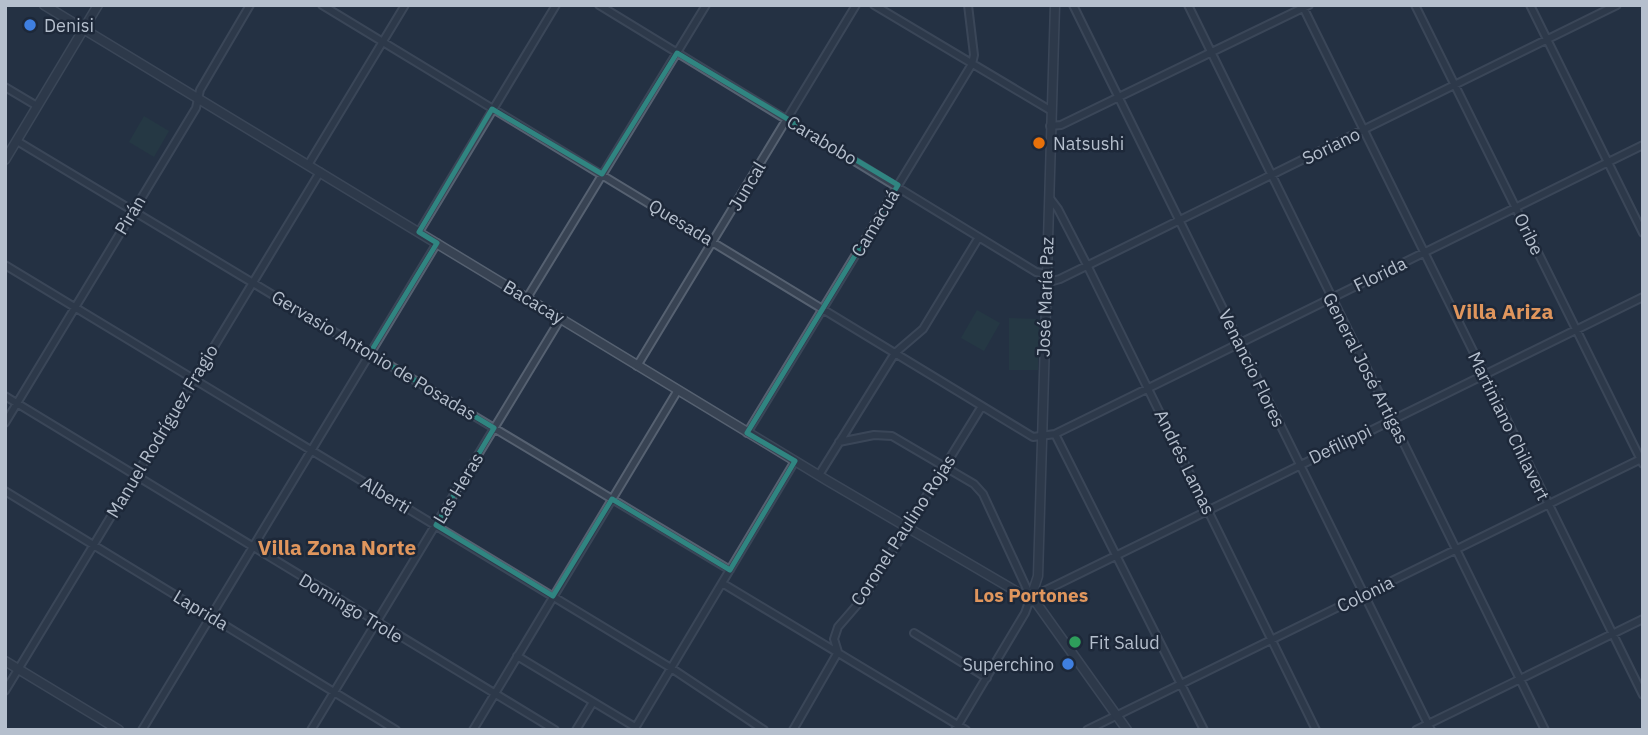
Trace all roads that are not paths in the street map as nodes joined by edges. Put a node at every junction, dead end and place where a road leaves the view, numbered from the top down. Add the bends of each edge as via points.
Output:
1 (44, 5) edge
2 (97, 5) edge
3 (250, 5) edge
4 (322, 5) edge
5 (405, 5) edge
6 (556, 5) edge
7 (599, 5) edge
8 (706, 5) edge
9 (856, 5) edge
10 (874, 5) edge
11 (968, 5) edge
12 (1055, 5) edge
13 (1073, 5) edge
14 (1188, 5) edge
15 (1415, 5) edge
16 (1531, 5) edge
17 (1617, 5) edge
18 (1305, 6) edge
19 (83, 29) junction
20 (1548, 39) junction
21 (382, 42) junction
22 (1211, 52) junction
23 (677, 53) junction
24 (972, 64) junction
25 (1455, 85) junction
26 (5, 87) edge
27 (198, 98) junction
28 (1118, 98) junction
29 (37, 106) junction
30 (492, 109) junction
31 (1050, 110) junction
32 (787, 119) junction
33 (1050, 126) junction
34 (1364, 130) junction
35 (17, 141) junction
36 (1643, 145) edge
37 (5, 160) edge
38 (1607, 163) junction
39 (308, 165) junction
40 (320, 173) junction
41 (602, 174) junction
42 (1272, 175) junction
43 (898, 185) junction
44 (1049, 197) junction
45 (1516, 207) junction
46 (133, 209) junction
47 (1179, 220) junction
48 (419, 232) junction
49 (1643, 233) edge
50 (979, 237) junction
51 (713, 242) junction
52 (437, 243) junction
53 (1423, 253) junction
54 (5, 265) edge
55 (1087, 265) junction
56 (1046, 279) junction
57 (253, 281) junction
58 (1331, 297) junction
59 (1643, 297) edge
60 (527, 298) junction
61 (75, 307) junction
62 (823, 309) junction
63 (561, 318) junction
64 (1577, 330) junction
65 (1239, 343) junction
66 (370, 353) junction
67 (895, 353) junction
68 (637, 366) junction
69 (1485, 375) junction
70 (194, 378) junction
71 (1149, 388) junction
72 (678, 390) junction
73 (5, 396) edge
74 (17, 404) junction
75 (982, 406) junction
76 (1392, 419) junction
77 (5, 423) edge
78 (494, 428) junction
79 (747, 433) junction
80 (1055, 434) junction
81 (1041, 436) junction
82 (839, 442) junction
83 (311, 450) junction
84 (1642, 460) edge
85 (795, 461) junction
86 (1300, 464) junction
87 (944, 466) junction
88 (135, 475) junction
89 (818, 475) junction
90 (5, 491) edge
91 (612, 499) junction
92 (1548, 505) junction
93 (1209, 510) junction
94 (436, 525) junction
95 (907, 528) junction
96 (93, 545) junction
97 (251, 546) junction
98 (1456, 550) junction
99 (1118, 555) junction
100 (730, 570) junction
101 (722, 583) junction
102 (1031, 595) junction
103 (1364, 595) junction
104 (553, 596) junction
105 (210, 615) junction
106 (1643, 618) edge
107 (375, 623) junction
108 (914, 633) dead end
109 (1612, 634) junction
110 (1272, 640) junction
111 (838, 652) junction
112 (517, 656) junction
113 (5, 661) edge
114 (671, 668) junction
115 (19, 669) junction
116 (987, 678) junction
117 (1520, 679) junction
118 (1181, 684) junction
119 (5, 691) edge
120 (333, 692) junction
121 (494, 694) junction
122 (1643, 695) edge
123 (593, 702) junction
124 (1117, 716) junction
125 (957, 727) edge
126 (1430, 727) edge
127 (635, 728) edge
128 (119, 730) edge
129 (142, 730) edge
130 (311, 730) edge
131 (396, 730) edge
132 (473, 730) edge
133 (555, 730) edge
134 (576, 730) edge
135 (764, 730) edge
136 (793, 730) edge
137 (966, 730) edge
138 (1087, 730) edge
139 (1127, 730) edge
140 (1203, 730) edge
141 (1316, 730) edge
142 (1416, 730) edge
143 (1545, 730) edge

1 - 19 street, Bacacay
2 - 19 street
3 - 27 street, Pirán
4 - 21 street, Quesada
5 - 21 street
6 - 30 street
7 - 23 street, Carabobo
8 - 23 street
9 - 32 street, Juncal
10 - 24 street
11 - 24 street
12 - 31 street, José María Paz
13 - 28 street, Venancio Flores
14 - 22 street, General José Artigas
15 - 25 street, Oribe
16 - 20 street
17 - 20 street, Soriano
18 - 22 street
18 - 34 street, Martiniano Chilavert
19 - 27 street, Bacacay
19 - 29 street
20 - 25 street, Soriano
20 - 38 street
21 - 30 street, Quesada
21 - 39 street
22 - 28 street
22 - 42 street, General José Artigas
23 - 32 street, Carabobo
23 - 41 street
24 - 31 street
24 - 43 street, Camacuá
25 - 34 street, Soriano
25 - 45 street, Oribe
26 - 29 street
27 - 39 street, Bacacay
27 - 46 street, Pirán
28 - 33 street
28 - 47 street, Venancio Flores
29 - 35 street
30 - 41 street, Quesada
30 - 48 street
31 - 33 street, José María Paz
32 - 43 street, Carabobo
32 - 51 street, Juncal
33 - 44 street, José María Paz
34 - 42 street, Soriano
34 - 53 street, Martiniano Chilavert
35 - 37 street
35 - 46 street, Gervasio Antonio de Posadas
36 - 38 street, Florida
38 - 45 street, Florida
38 - 49 street
39 - 40 street, Bacacay
40 - 48 street, Bacacay
40 - 57 street, Manuel Rodríguez Fragio
41 - 51 street, Quesada
41 - 60 street
42 - 47 street, Soriano
42 - 58 street, General José Artigas
43 - 50 street, Carabobo
43 - 62 street, Camacuá
44 - 55 street, Andrés Lamas
44 - 56 street, José María Paz
45 - 53 street, Florida
45 - 64 street, Oribe
46 - 57 street, Gervasio Antonio de Posadas
46 - 61 street, Pirán
47 - 55 street, Soriano
47 - 65 street, Venancio Flores
48 - 52 street, Bacacay
50 - 56 street, Carabobo
50 - 67 street via 925,326
51 - 62 street, Quesada
51 - 68 street, Juncal
52 - 60 street, Bacacay
52 - 66 street
53 - 58 street, Florida
53 - 69 street, Martiniano Chilavert
54 - 61 street, Alberti
55 - 56 street, Soriano
55 - 71 street, Andrés Lamas
56 - 81 street, José María Paz
57 - 66 street, Gervasio Antonio de Posadas
57 - 70 street, Manuel Rodríguez Fragio
58 - 65 street, Florida
58 - 76 street, General José Artigas
59 - 64 street, Defilippi
60 - 63 street, Bacacay
61 - 70 street, Alberti
61 - 74 street, Pirán
62 - 67 street, Quesada
62 - 79 street, Camacuá
63 - 68 street, Bacacay
63 - 78 street, Las Heras
64 - 69 street, Defilippi
64 - 84 street, Oribe
65 - 71 street, Florida
65 - 86 street, Venancio Flores
66 - 78 street, Gervasio Antonio de Posadas
66 - 83 street
67 - 75 street, Quesada
67 - 82 street
68 - 72 street, Bacacay
69 - 76 street, Defilippi
69 - 92 street, Martiniano Chilavert
70 - 83 street, Alberti
70 - 88 street, Manuel Rodríguez Fragio
71 - 80 street, Florida
71 - 93 street, Andrés Lamas
72 - 79 street, Bacacay
72 - 91 street
73 - 74 street, Domingo Trole
74 - 77 street, Pirán
74 - 88 street, Domingo Trole
75 - 81 street, Quesada via 1029,436
75 - 87 street, Coronel Paulino Rojas
76 - 86 street, Defilippi
76 - 98 street, General José Artigas
78 - 91 street, Gervasio Antonio de Posadas
78 - 94 street, Las Heras
79 - 85 street, Bacacay
80 - 81 street, Florida
80 - 99 street
81 - 102 street, José María Paz via 1038,576
82 - 87 street via 892,436
82 - 89 street
83 - 94 street, Alberti
83 - 97 street
84 - 92 street, Colonia
85 - 89 street, Bacacay
85 - 100 street
86 - 93 street, Defilippi
86 - 103 street, Venancio Flores
87 - 95 street, Coronel Paulino Rojas
87 - 102 street via 979,488
88 - 96 street, Manuel Rodríguez Fragio
88 - 97 street, Domingo Trole
89 - 95 street, Bacacay
90 - 96 street, Laprida
91 - 100 street, Gervasio Antonio de Posadas
91 - 104 street
92 - 98 street, Colonia
92 - 109 street, Martiniano Chilavert
93 - 99 street, Defilippi
93 - 110 street, Andrés Lamas
94 - 104 street, Alberti
94 - 107 street, Las Heras
95 - 102 street, Bacacay
95 - 111 street, Coronel Paulino Rojas via 864,597 838,627 834,639
96 - 105 street, Laprida
96 - 115 street, Manuel Rodríguez Fragio
97 - 105 street
97 - 107 street, Domingo Trole
98 - 103 street, Colonia
98 - 117 street, General José Artigas
99 - 102 street, Defilippi
99 - 118 street
100 - 101 street
101 - 111 street
101 - 114 street
102 - 116 street
102 - 124 street
103 - 110 street, Colonia
103 - 126 street, Venancio Flores
104 - 112 street
104 - 114 street, Alberti
105 - 120 street, Laprida
105 - 129 street
106 - 109 street
107 - 120 street, Las Heras
107 - 121 street, Domingo Trole
108 - 116 street
109 - 117 street
109 - 122 street, Martiniano Chilavert
110 - 118 street, Colonia
110 - 141 street, Andrés Lamas
111 - 125 street
111 - 136 street, Coronel Paulino Rojas
112 - 121 street
112 - 123 street
113 - 115 street
114 - 127 street
114 - 135 street, Alberti
115 - 119 street, Manuel Rodríguez Fragio
115 - 128 street
116 - 125 street
117 - 126 street
117 - 143 street, General José Artigas
118 - 124 street, Colonia
118 - 140 street
120 - 130 street, Las Heras
120 - 131 street, Laprida
121 - 132 street
121 - 133 street, Domingo Trole
123 - 127 street
123 - 134 street
124 - 138 street, Colonia
124 - 139 street
125 - 137 street
126 - 142 street

